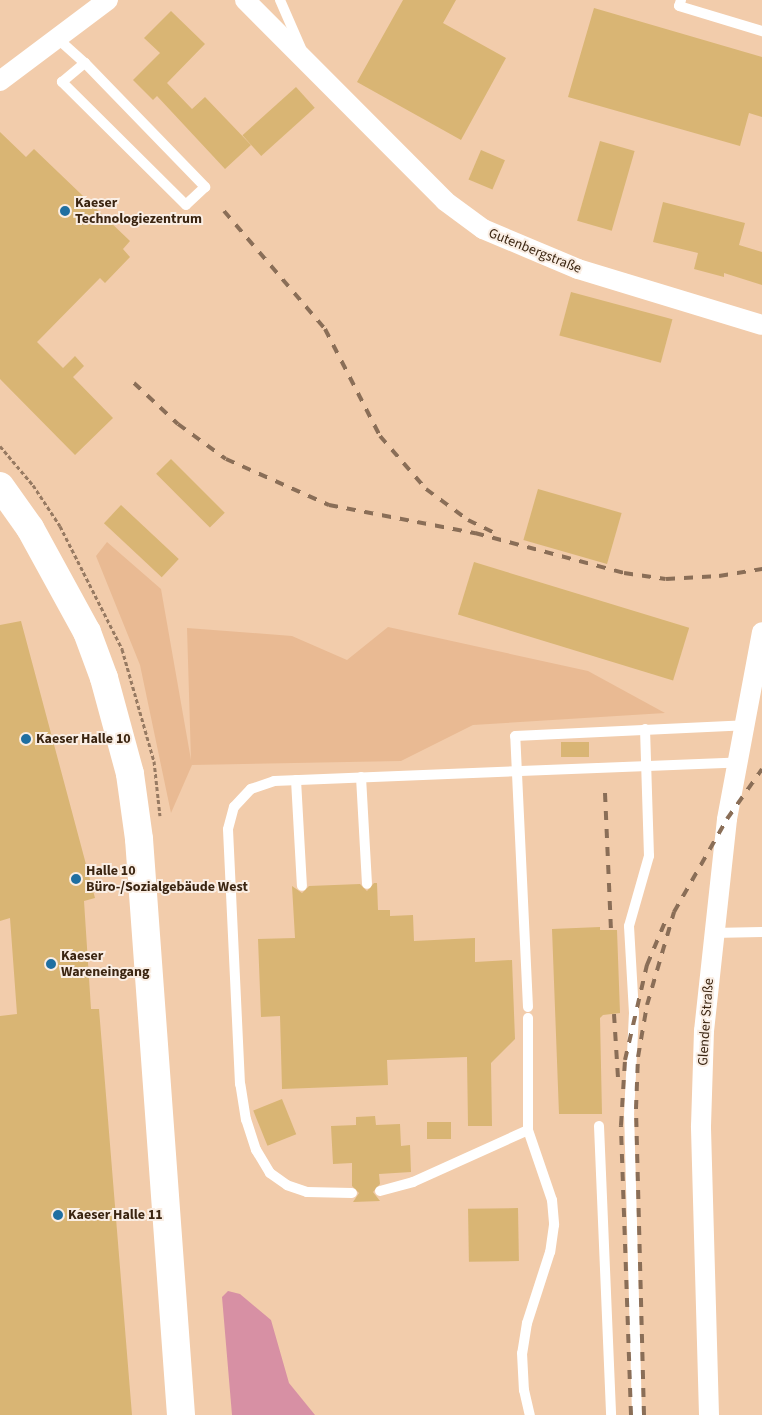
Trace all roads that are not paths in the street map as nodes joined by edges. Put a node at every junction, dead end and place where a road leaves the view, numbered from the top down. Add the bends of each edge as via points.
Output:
1 (108, 0) edge
2 (245, 0) edge
3 (280, 0) edge
4 (680, 0) edge
5 (762, 31) edge
6 (58, 39) junction
7 (307, 63) junction
8 (85, 64) junction
9 (0, 81) edge
10 (762, 325) edge
11 (0, 486) edge
12 (762, 632) edge
13 (745, 725) junction
14 (645, 729) junction
15 (737, 762) junction
16 (646, 766) junction
17 (516, 771) junction
18 (361, 777) junction
19 (296, 780) junction
20 (367, 884) dead end
21 (302, 886) dead end
22 (762, 932) edge
23 (712, 933) junction
24 (528, 1007) dead end
25 (528, 1018) dead end
26 (599, 1126) dead end
27 (528, 1130) junction
28 (380, 1191) dead end
29 (352, 1193) dead end
30 (181, 1415) edge
31 (530, 1415) edge
32 (611, 1415) edge
33 (638, 1415) edge
34 (709, 1415) edge

1 - 6 street
2 - 7 street, Gutenbergstraße
3 - 7 lane, Gutenbergstraße
4 - 5 lane via 679,6
6 - 8 lane
6 - 9 street
7 - 10 street, Gutenbergstraße via 445,201 483,229 578,269
8 - 8 lane via 62,82 186,205 205,187
11 - 30 main road via 30,528 87,632 104,678 130,774 139,839
12 - 13 street, Glender Straße
13 - 14 lane
13 - 15 street, Glender Straße
14 - 16 lane
14 - 17 lane via 515,736
15 - 16 lane
15 - 23 street, Glender Straße
16 - 17 lane
16 - 33 lane via 649,856 629,926 634,1013 629,1124
17 - 18 lane
17 - 24 lane
18 - 19 lane
18 - 20 lane
19 - 21 lane
19 - 29 lane via 274,781 251,789 234,807 228,829 240,1084 246,1120 256,1150 270,1172 287,1185 307,1192
22 - 23 lane
23 - 34 street, Glender Straße via 700,1126
25 - 27 lane
26 - 32 lane
27 - 28 lane via 413,1182
27 - 31 lane via 552,1200 554,1225 550,1252 527,1323 522,1353 524,1390

